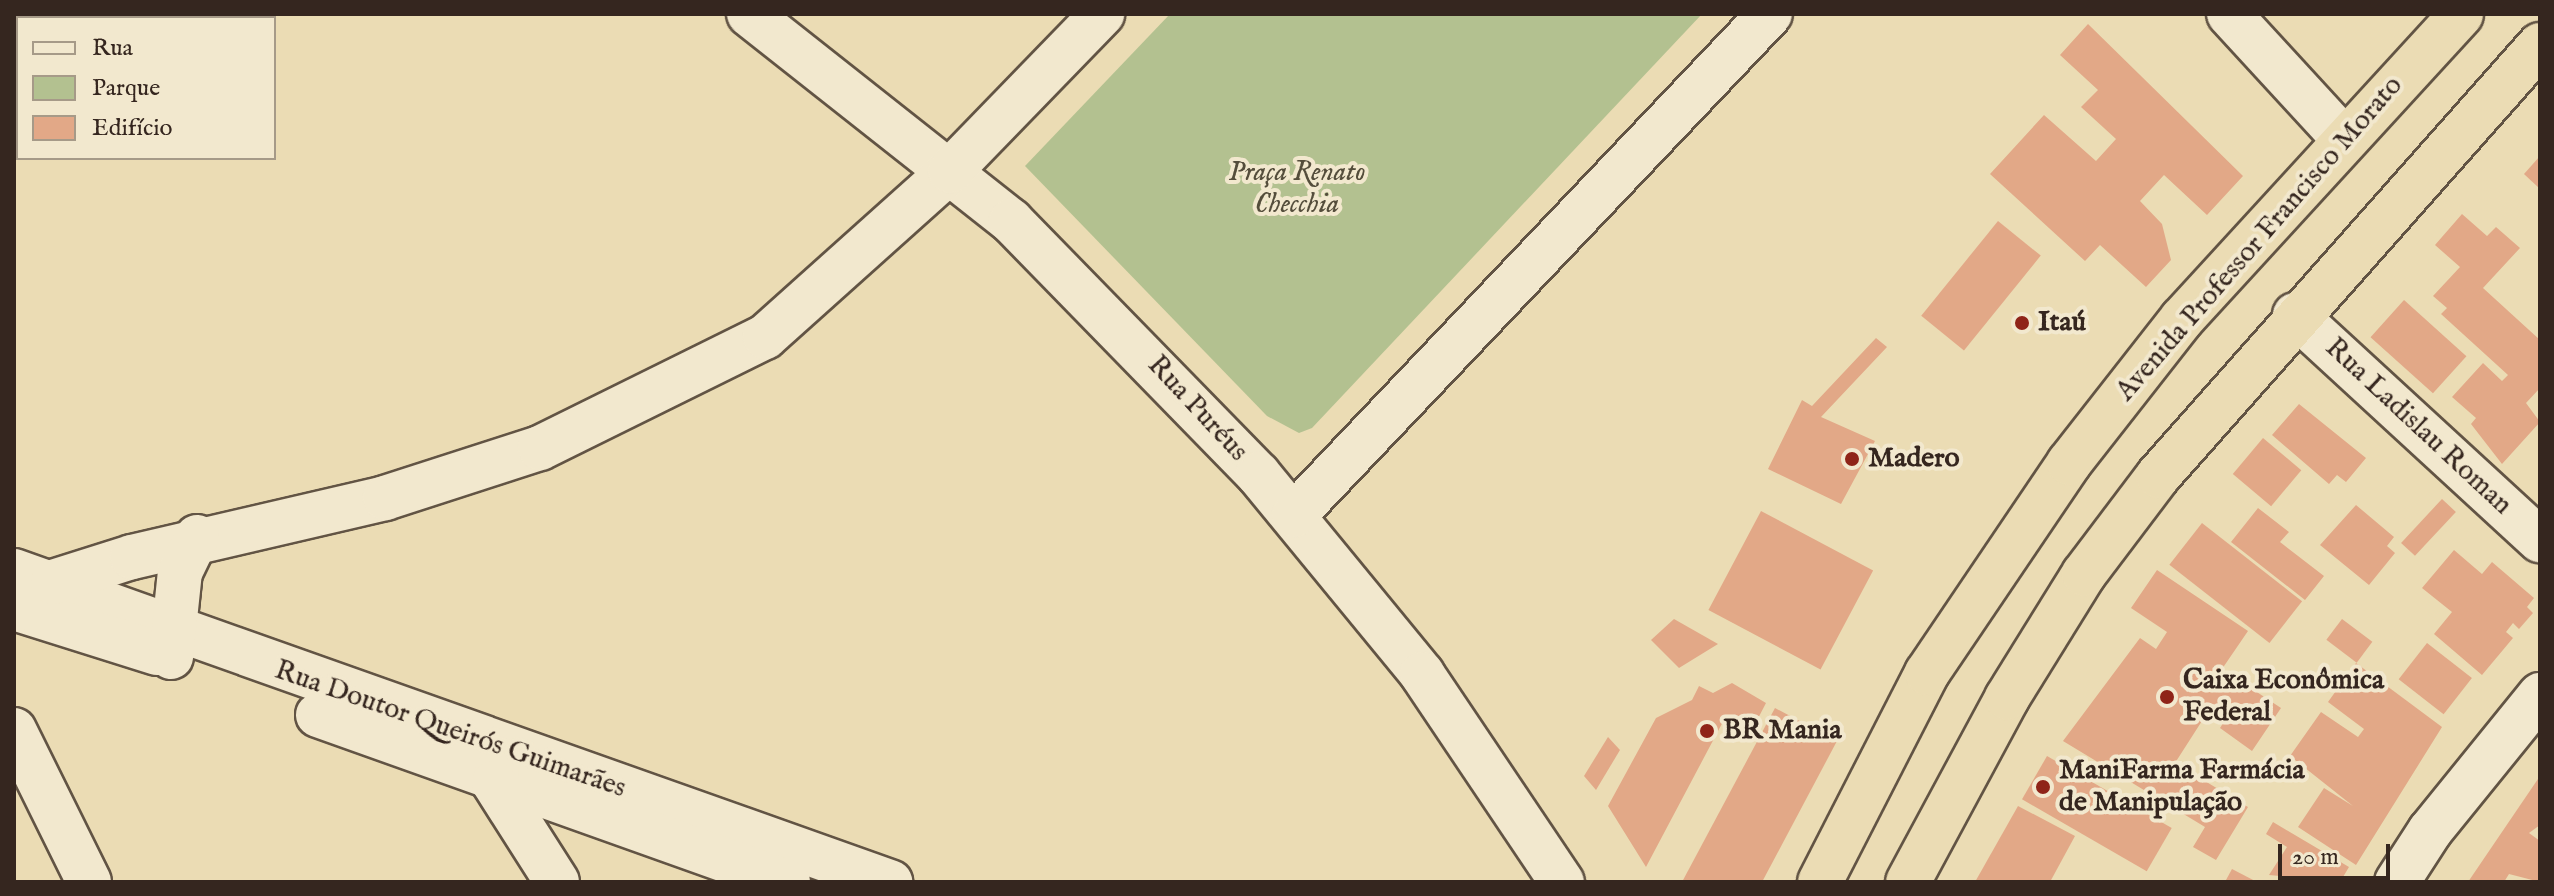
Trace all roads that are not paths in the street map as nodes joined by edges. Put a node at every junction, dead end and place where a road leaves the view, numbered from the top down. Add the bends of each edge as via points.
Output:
1 (749, 14) edge
2 (1102, 14) edge
3 (1770, 14) edge
4 (2229, 14) edge
5 (2461, 14) edge
6 (2540, 45) edge
7 (2345, 140) junction
8 (950, 171) junction
9 (2295, 315) junction
10 (1294, 515) junction
11 (197, 537) junction
12 (2540, 540) edge
13 (25, 592) edge
14 (171, 644) junction
15 (2540, 695) edge
16 (14, 730) edge
17 (498, 766) junction
18 (549, 802) junction
19 (89, 882) edge
20 (558, 882) edge
21 (788, 882) edge
22 (890, 882) edge
23 (1562, 882) edge
24 (1820, 882) edge
25 (1908, 882) edge
26 (2397, 882) edge

1 - 8 street, Rua Puréus
2 - 8 street
3 - 10 street
4 - 7 street
5 - 7 highway, Avenida Professor Francisco Morato
6 - 9 highway
7 - 24 highway, Avenida Professor Francisco Morato via 2182,319 2001,557 1920,685
8 - 10 street, Rua Puréus via 1102,309
8 - 11 street via 765,337 627,408 540,448 385,498
9 - 12 street, Rua Ladislau Roman
9 - 25 highway via 2084,574
10 - 23 street, Rua Puréus via 1422,674
11 - 13 street
11 - 14 street via 180,572
13 - 14 street, Rua Doutor Queirós Guimarães
14 - 17 street, Rua Doutor Queirós Guimarães
15 - 26 street via 2430,831
16 - 19 street
17 - 18 street, Rua Doutor Queirós Guimarães
17 - 20 street
17 - 22 street, Rua Doutor Queirós Guimarães
18 - 20 street
18 - 21 street, Rua Doutor Queirós Guimarães

